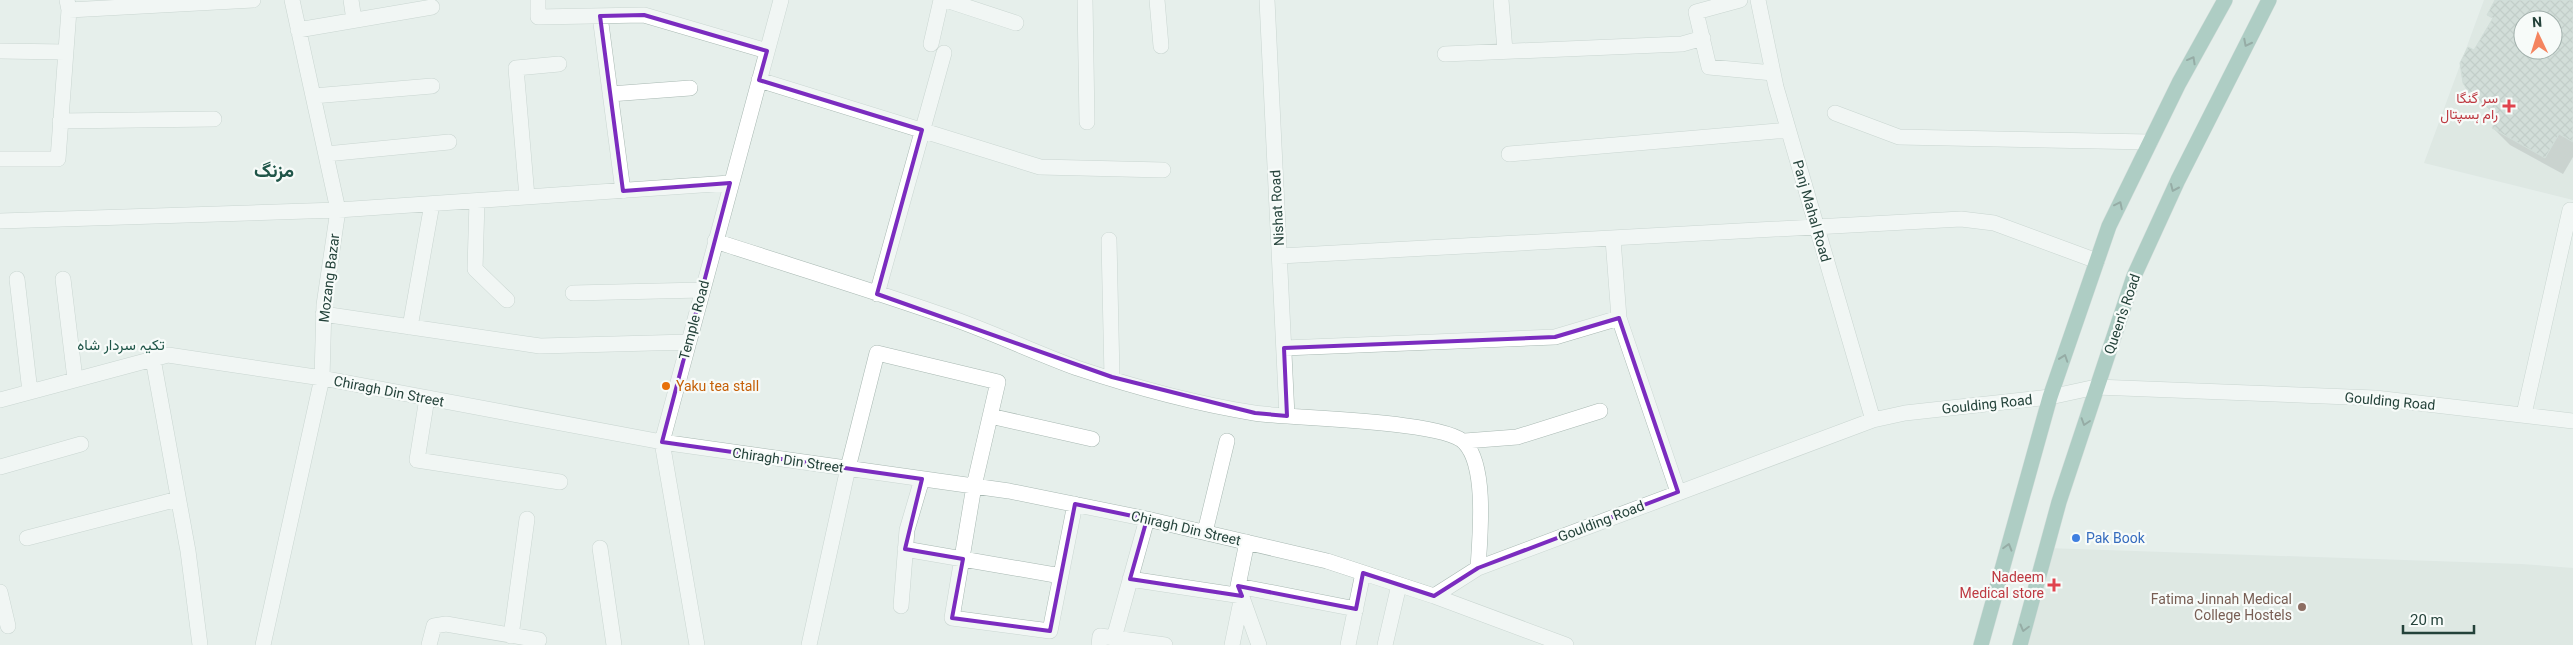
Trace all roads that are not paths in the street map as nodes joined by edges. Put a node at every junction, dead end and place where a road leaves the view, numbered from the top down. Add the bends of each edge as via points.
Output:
1 (253, 0) edge
2 (292, 0) edge
3 (351, 0) edge
4 (538, 0) edge
5 (781, 0) edge
6 (941, 0) edge
7 (946, 0) edge
8 (1085, 0) edge
9 (1158, 0) edge
10 (1268, 0) edge
11 (1501, 0) edge
12 (1740, 0) edge
13 (1758, 0) edge
14 (2225, 0) edge
15 (2269, 0) edge
16 (68, 5) edge
17 (432, 7) dead end
18 (600, 16) junction
19 (354, 20) junction
20 (1016, 23) dead end
21 (298, 30) junction
22 (1703, 38) junction
23 (931, 44) dead end
24 (1161, 46) dead end
25 (0, 51) edge
26 (767, 51) junction
27 (1505, 51) junction
28 (65, 52) junction
29 (944, 53) dead end
30 (1445, 54) dead end
31 (559, 64) dead end
32 (1773, 73) junction
33 (759, 80) junction
34 (432, 86) dead end
35 (690, 88) dead end
36 (610, 94) junction
37 (313, 96) junction
38 (1835, 113) dead end
39 (214, 119) dead end
40 (60, 121) junction
41 (1087, 122) dead end
42 (922, 130) junction
43 (1788, 130) junction
44 (450, 142) dead end
45 (2150, 142) junction
46 (326, 154) junction
47 (1509, 154) dead end
48 (0, 159) edge
49 (1163, 170) dead end
50 (730, 183) junction
51 (623, 191) junction
52 (527, 197) junction
53 (477, 201) junction
54 (432, 204) junction
55 (338, 210) junction
56 (2570, 210) dead end
57 (0, 222) edge
58 (1817, 228) junction
59 (1613, 239) junction
60 (1109, 240) dead end
61 (715, 241) junction
62 (1280, 256) junction
63 (2097, 261) junction
64 (17, 279) dead end
65 (63, 279) dead end
66 (702, 290) junction
67 (573, 293) dead end
68 (877, 294) junction
69 (507, 300) dead end
70 (324, 314) junction
71 (1619, 318) junction
72 (410, 327) junction
73 (689, 342) junction
74 (1284, 348) junction
75 (153, 359) junction
76 (1112, 377) junction
77 (322, 378) junction
78 (75, 379) junction
79 (2096, 387) junction
80 (30, 392) junction
81 (2050, 397) junction
82 (427, 398) junction
83 (0, 400) edge
84 (1600, 411) dead end
85 (2524, 414) junction
86 (990, 416) junction
87 (1287, 416) junction
88 (1873, 420) junction
89 (2573, 421) edge
90 (1092, 439) dead end
91 (1227, 441) dead end
92 (1465, 441) junction
93 (662, 442) junction
94 (81, 444) dead end
95 (0, 467) edge
96 (848, 468) junction
97 (922, 478) junction
98 (560, 482) dead end
99 (974, 486) junction
100 (1678, 492) junction
101 (178, 499) junction
102 (1075, 504) junction
103 (527, 519) dead end
104 (1147, 519) junction
105 (1204, 532) junction
106 (27, 538) dead end
107 (1247, 542) junction
108 (600, 548) dead end
109 (905, 549) junction
110 (963, 559) junction
111 (1478, 568) junction
112 (1363, 573) junction
113 (1061, 576) junction
114 (1130, 579) junction
115 (1399, 585) junction
116 (1240, 591) junction
117 (0, 592) edge
118 (1434, 596) junction
119 (901, 606) dead end
120 (1356, 609) junction
121 (8, 626) dead end
122 (511, 636) junction
123 (1114, 638) junction
124 (539, 640) dead end
125 (200, 645) edge
126 (263, 645) edge
127 (430, 645) edge
128 (614, 645) edge
129 (697, 645) edge
130 (809, 645) edge
131 (1099, 645) edge
132 (1165, 645) edge
133 (1232, 645) edge
134 (1260, 645) edge
135 (1348, 645) edge
136 (1385, 645) edge
137 (1566, 645) edge
138 (1981, 645) edge
139 (2020, 645) edge

1 - 16 street
2 - 21 street, Mozang Bazar
3 - 19 street
4 - 18 street via 538,17
5 - 26 street, Temple Road
6 - 23 street
7 - 20 street
8 - 41 street
9 - 24 street
10 - 62 street, Nishat Road
11 - 27 street
12 - 22 street via 1696,12
13 - 32 street, Panj Mahal Road
45 -> 14 main road
15 -> 79 main road, Queen's Road via 2178,180 2134,276
16 - 28 street
17 - 19 street
18 - 26 street via 644,15
18 - 36 street
19 - 21 street
21 - 37 street, Mozang Bazar
22 - 27 street via 1682,44
22 - 32 street via 1709,67
25 - 28 street
26 - 33 street, Temple Road
27 - 30 street
28 - 40 street
29 - 42 street
31 - 52 street via 516,68
32 - 43 street, Panj Mahal Road
33 - 42 street
33 - 50 street, Temple Road
34 - 37 street
35 - 36 street
36 - 51 street
37 - 46 street, Mozang Bazar
38 - 45 street via 1898,137
39 - 40 street
40 - 48 street via 58,159
42 - 49 street via 1040,167
42 - 68 street
43 - 47 street
43 - 58 street, Panj Mahal Road
44 - 46 street
63 -> 45 main road via 2109,226
46 - 55 street, Mozang Bazar
50 - 51 street
50 - 61 street, Temple Road
51 - 52 street
52 - 53 street
53 - 54 street
53 - 69 street via 475,269
54 - 55 street
54 - 72 street
55 - 57 street
55 - 70 street, Mozang Bazar
56 - 85 street
58 - 59 street
58 - 63 street via 1961,219 1994,223
58 - 88 street, Panj Mahal Road
59 - 62 street
59 - 71 street
60 - 76 street
61 - 66 street, Temple Road
61 - 68 street
62 - 74 street, Nishat Road
81 -> 63 main road
64 - 80 street
65 - 78 street
66 - 67 street
66 - 73 street, Temple Road
68 - 76 street via 955,319 1078,368
70 - 72 street
70 - 77 street, Mozang Bazar
71 - 74 street via 1555,337
71 - 100 street
72 - 73 street via 540,346
73 - 93 street, Temple Road
74 - 87 street, Nishat Road
75 - 77 street, Chiragh Din Street via 168,355
75 - 78 street, Chiragh Din Street
75 - 101 street
76 - 87 street via 1255,413
77 - 82 street, Chiragh Din Street
77 - 126 street, Mozang Bazar
78 - 80 street, Chiragh Din Street
79 - 81 street, Goulding Road
79 - 85 street, Goulding Road via 2375,398
79 -> 139 main road, Queen's Road via 2059,502
80 - 83 street, Chiragh Din Street
81 - 88 street, Goulding Road via 1905,413
138 -> 81 main road
82 - 93 street, Chiragh Din Street
82 - 98 street via 417,460
84 - 92 street via 1517,436
85 - 89 street, Goulding Road
86 - 90 street
86 - 96 street via 998,382 877,353
86 - 99 street
87 - 92 street via 1435,430
88 - 100 street, Goulding Road
91 - 105 street
92 - 111 street via 1477,464
93 - 96 street, Chiragh Din Street
93 - 129 street, Temple Road
94 - 95 street
96 - 97 street, Chiragh Din Street
96 - 130 street
97 - 99 street, Chiragh Din Street
97 - 109 street
99 - 102 street, Chiragh Din Street
99 - 110 street
100 - 111 street, Goulding Road
101 - 106 street
101 - 125 street
102 - 104 street, Chiragh Din Street
102 - 113 street
103 - 122 street
104 - 105 street, Chiragh Din Street
104 - 114 street
105 - 107 street, Chiragh Din Street
107 - 112 street, Chiragh Din Street
107 - 116 street
108 - 128 street
109 - 110 street
109 - 119 street
110 - 113 street
110 - 113 street via 952,618 1050,631
111 - 118 street, Goulding Road
112 - 115 street, Chiragh Din Street
112 - 120 street
114 - 116 street
114 - 123 street
115 - 118 street, Chiragh Din Street
115 - 136 street
116 - 120 street
116 - 133 street
116 - 134 street
117 - 121 street
118 - 137 street, Chiragh Din Street
120 - 135 street
122 - 124 street
122 - 127 street via 446,624 434,626
123 - 131 street via 1100,636
123 - 132 street

